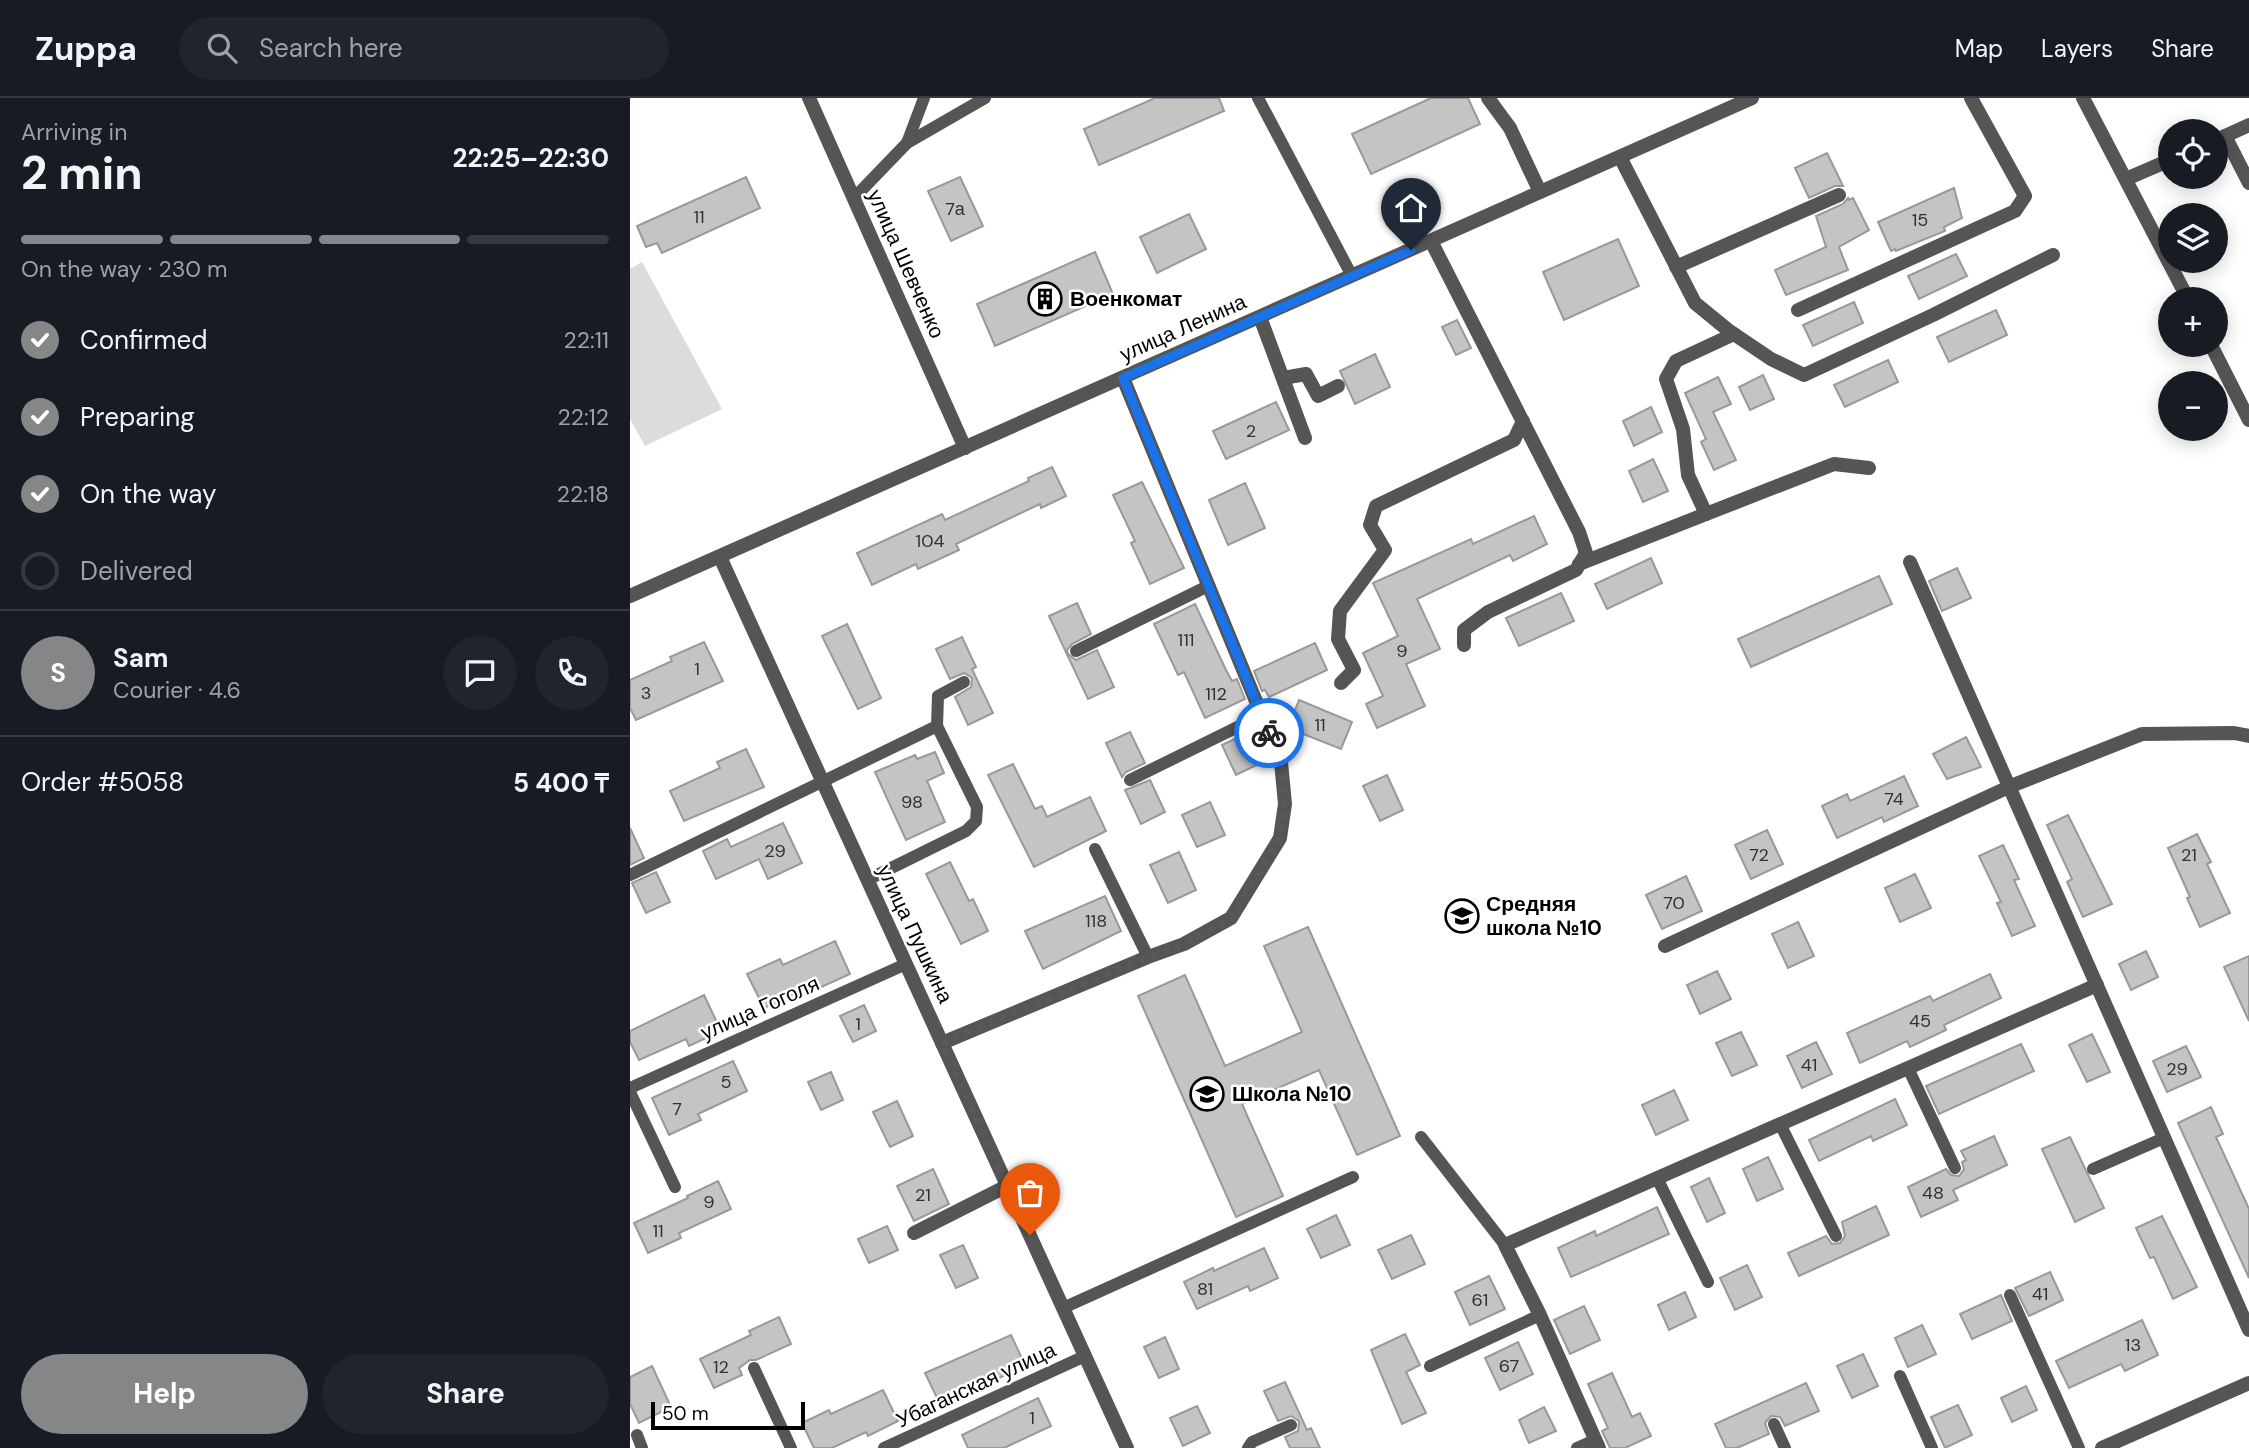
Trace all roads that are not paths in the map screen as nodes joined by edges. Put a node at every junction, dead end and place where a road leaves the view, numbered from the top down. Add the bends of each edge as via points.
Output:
1 (809, 98) edge
2 (924, 98) edge
3 (985, 98) edge
4 (1258, 98) edge
5 (1488, 98) edge
6 (1752, 98) edge
7 (1970, 98) edge
8 (2083, 98) edge
9 (2249, 125) edge
10 (2228, 134) edge
11 (907, 143) junction
12 (2228, 150) edge
13 (1620, 157) junction
14 (2158, 165) edge
15 (2126, 179) junction
16 (2249, 183) edge
17 (1539, 192) junction
18 (1839, 195) dead end
19 (854, 198) junction
20 (1431, 241) junction
21 (2053, 255) dead end
22 (1676, 267) junction
23 (1352, 276) junction
24 (2182, 287) edge
25 (1798, 310) dead end
26 (1260, 317) junction
27 (1734, 334) junction
28 (2217, 357) edge
29 (1123, 378) junction
30 (1283, 378) junction
31 (1338, 386) dead end
32 (2249, 420) edge
33 (1523, 421) junction
34 (1305, 438) dead end
35 (965, 448) junction
36 (1869, 468) dead end
37 (1706, 514) junction
38 (720, 557) junction
39 (1910, 562) dead end
40 (1579, 564) junction
41 (1208, 586) junction
42 (630, 596) edge
43 (1464, 645) dead end
44 (1076, 650) dead end
45 (964, 682) dead end
46 (1341, 683) dead end
47 (1262, 715) junction
48 (937, 726) junction
49 (2249, 736) edge
50 (822, 780) junction
51 (1129, 780) dead end
52 (2011, 786) junction
53 (1095, 849) dead end
54 (630, 875) edge
55 (867, 880) junction
56 (1665, 946) dead end
57 (1148, 957) junction
58 (906, 964) junction
59 (2097, 985) junction
60 (942, 1043) junction
61 (1908, 1068) junction
62 (630, 1090) edge
63 (1780, 1124) junction
64 (1421, 1137) dead end
65 (2164, 1138) junction
66 (1955, 1168) dead end
67 (2093, 1169) dead end
68 (1353, 1177) dead end
69 (1657, 1178) junction
70 (1007, 1186) junction
71 (676, 1187) dead end
72 (914, 1233) dead end
73 (1836, 1236) dead end
74 (1505, 1245) junction
75 (1708, 1282) dead end
76 (2010, 1295) dead end
77 (1063, 1308) junction
78 (1541, 1315) junction
79 (2249, 1330) edge
80 (1085, 1356) junction
81 (1430, 1366) dead end
82 (754, 1368) dead end
83 (1900, 1376) dead end
84 (2249, 1383) edge
85 (1774, 1424) dead end
86 (1291, 1425) dead end
87 (1597, 1444) edge
88 (791, 1448) edge
89 (884, 1448) edge
90 (1127, 1448) edge
91 (1248, 1448) edge
92 (1577, 1448) edge
93 (1784, 1448) edge
94 (1932, 1448) edge
95 (2079, 1448) edge
96 (2102, 1448) edge

1 - 19 street, улица Шевченко
2 - 11 lane
3 - 11 lane
4 - 23 lane
5 - 17 street via 1510,128
6 - 13 street, улица Ленина
7 - 25 street via 2025,196 2015,211
8 - 15 street
9 - 10 street
11 - 19 lane
12 - 16 street
13 - 17 street, улица Ленина
13 - 22 street
14 - 15 street
15 - 24 street
17 - 20 street, улица Ленина
18 - 22 street
19 - 35 street, улица Шевченко
20 - 23 street, улица Ленина
20 - 33 street
21 - 27 street via 1804,375
22 - 27 street via 1695,303
23 - 26 street, улица Ленина
26 - 29 street, улица Ленина
26 - 30 street
27 - 37 street via 1676,361 1666,379 1683,429 1688,475
28 - 32 street
29 - 35 street, улица Ленина
29 - 41 street
30 - 31 street via 1306,374 1318,396
30 - 34 street
33 - 40 street via 1579,532 1586,553
33 - 46 street via 1514,440 1376,506 1370,526 1385,550 1340,611 1338,639 1354,670
35 - 38 street, улица Ленина
36 - 37 street via 1834,464
37 - 40 street
38 - 42 street, улица Ленина
38 - 50 street, улица Пушкина
39 - 52 street
40 - 43 street via 1576,570 1488,612 1464,630
41 - 44 lane
41 - 47 street
45 - 48 lane via 938,696
47 - 51 lane
47 - 57 street via 1281,762 1285,804 1280,838 1231,918 1184,944
48 - 50 lane
48 - 55 lane via 976,807 976,821 966,831
49 - 52 street via 2142,734
50 - 54 lane
50 - 55 street, улица Пушкина
52 - 56 street
52 - 59 street
53 - 57 lane
55 - 58 street, улица Пушкина
57 - 60 street
58 - 60 street, улица Пушкина
58 - 62 lane, улица Гоголя
59 - 61 street
59 - 65 street
60 - 70 street, улица Пушкина
61 - 63 street
61 - 66 lane
62 - 71 lane
63 - 69 street
63 - 73 lane
64 - 74 lane
65 - 67 lane
65 - 79 street
68 - 77 lane
69 - 74 street
69 - 75 lane
70 - 72 street
70 - 77 street, улица Пушкина
74 - 78 street
76 - 95 lane
77 - 80 street, улица Пушкина
78 - 81 lane
78 - 87 street
80 - 89 lane, Убаганская улица
80 - 90 street, улица Пушкина
82 - 88 lane
83 - 94 lane
84 - 96 street
85 - 93 lane
86 - 91 lane
87 - 92 lane

